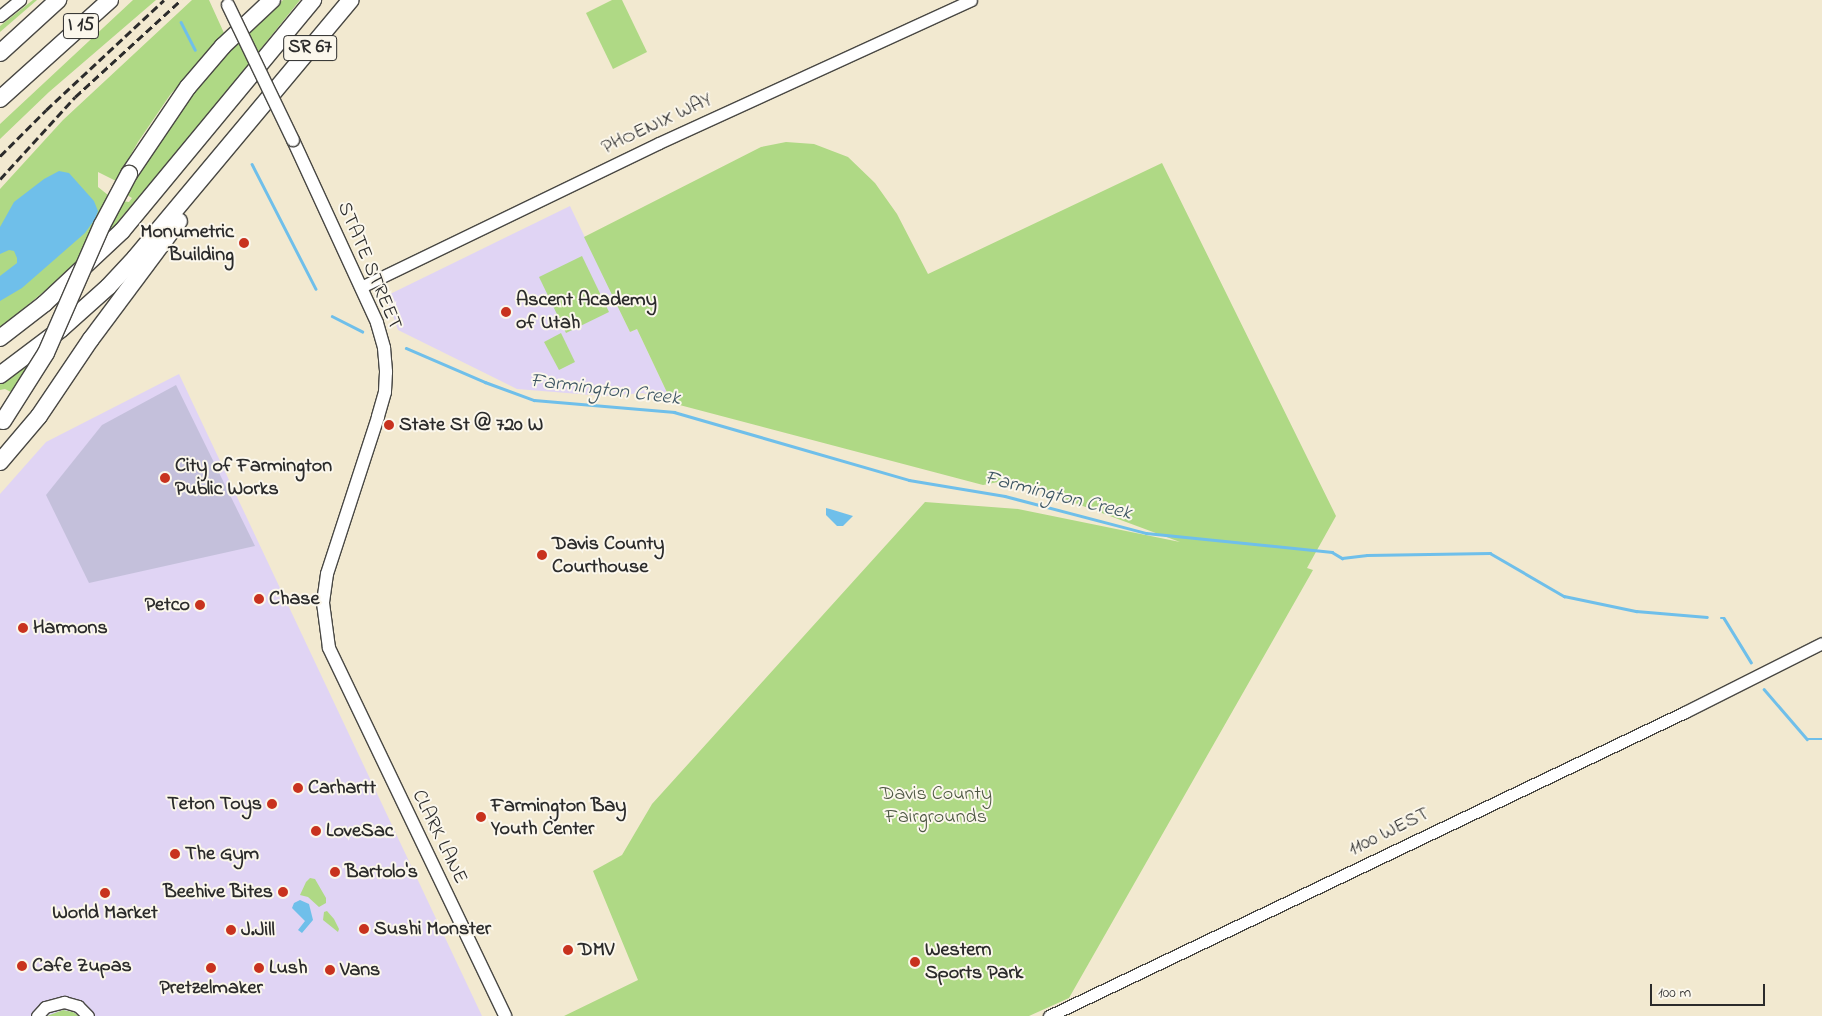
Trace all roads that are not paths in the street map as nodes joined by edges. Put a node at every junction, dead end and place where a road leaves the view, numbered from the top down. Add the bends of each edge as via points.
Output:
1 (58, 0) edge
2 (110, 0) edge
3 (226, 0) edge
4 (272, 0) edge
5 (313, 0) edge
6 (351, 0) edge
7 (971, 0) edge
8 (13, 2) edge
9 (0, 16) edge
10 (0, 53) edge
11 (51, 53) junction
12 (270, 96) junction
13 (0, 99) edge
14 (0, 114) edge
15 (361, 287) junction
16 (0, 338) edge
17 (0, 375) edge
18 (1, 423) edge
19 (0, 462) edge
20 (1822, 643) edge
21 (340, 675) joint
22 (37, 1016) edge
23 (88, 1016) edge
24 (505, 1016) edge
25 (1049, 1016) edge

1 - 10 highway, I 15
2 - 11 highway, I 15
3 - 15 main road, STATE STREET, bridge
4 - 18 highway, bridge via 224,46 188,87 129,174 102,225 51,342 32,378
5 - 16 highway via 122,231 44,304
6 - 12 highway, SR 67
7 - 15 street, PHOENIX WAY via 659,143
8 - 9 street
11 - 13 highway, I 15
11 - 14 highway
12 - 17 highway via 108,287 51,338
12 - 19 highway via 91,338 39,416
15 - 21 main road, STATE STREET via 382,340 385,392 325,589 325,631
20 - 25 street, 1100 WEST via 1165,963
21 - 24 main road, CLARK LANE
22 - 23 street via 45,1007 64,1002 78,1006

